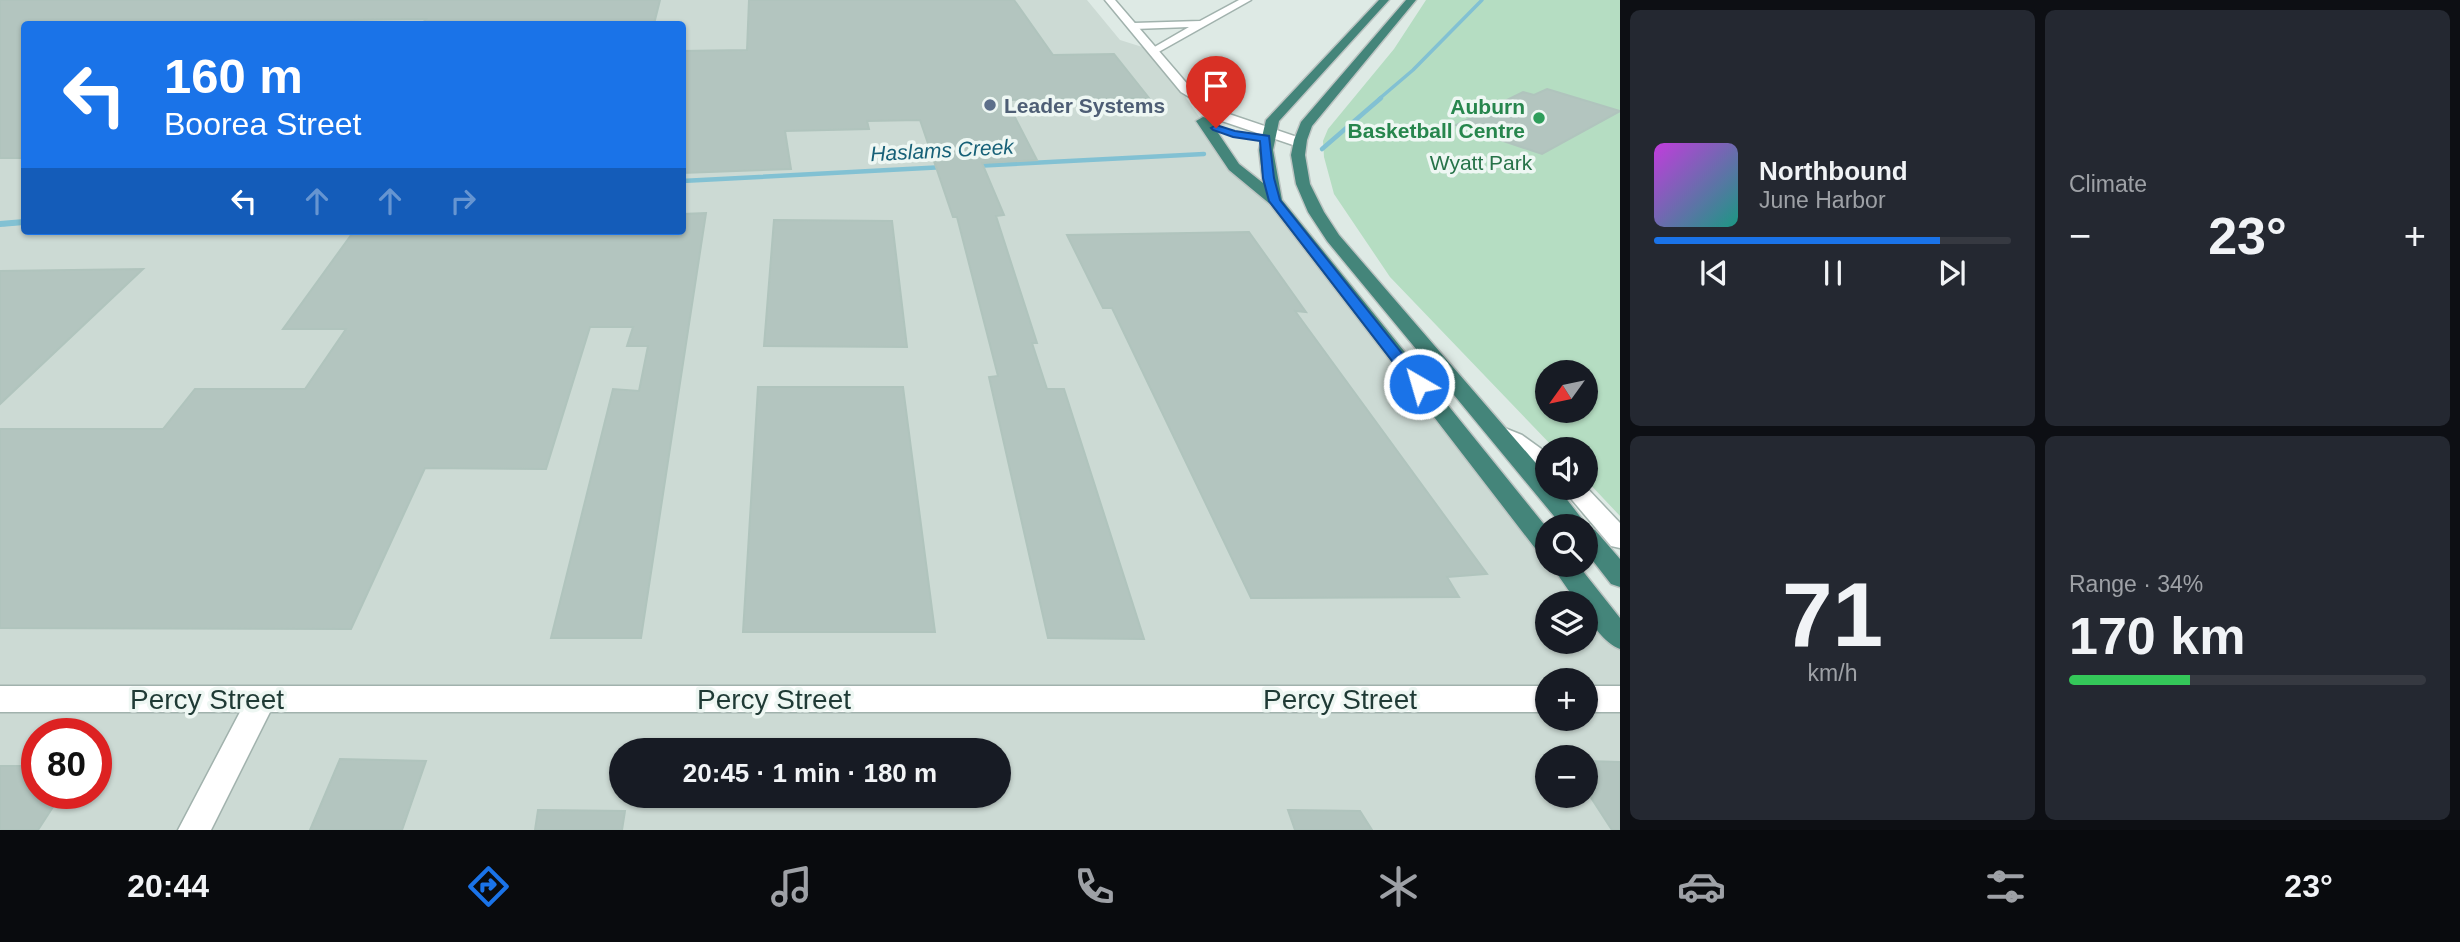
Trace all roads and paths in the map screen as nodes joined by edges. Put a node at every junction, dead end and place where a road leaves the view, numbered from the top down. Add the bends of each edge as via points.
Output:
1 (1110, 0) edge
2 (1246, 0) edge
3 (1384, 0) edge
4 (1411, 0) edge
5 (1202, 24) junction
6 (1134, 26) junction
7 (1155, 51) junction
8 (1185, 89) junction
9 (1203, 121) junction
10 (1266, 135) junction
11 (1301, 135) junction
12 (1275, 201) junction
13 (1497, 432) junction
14 (1535, 455) edge
15 (1584, 500) edge
16 (1566, 514) edge
17 (1535, 530) edge
18 (1620, 539) edge
19 (1598, 550) edge
20 (1572, 577) edge
21 (1620, 577) edge
22 (1620, 638) edge
23 (0, 699) edge
24 (262, 699) junction
25 (1535, 699) edge
26 (1598, 699) edge
27 (1620, 699) edge
28 (194, 830) edge

1 - 6 street
2 - 5 street
3 - 10 highway via 1273,120
4 - 11 highway
5 - 6 street
5 - 7 street
6 - 7 street
7 - 8 street
8 - 9 street
8 - 10 street via 1218,115
9 - 10 street via 1233,134
9 - 12 highway via 1234,167
10 - 11 street
10 - 12 highway via 1268,178
11 - 13 highway via 1299,171 1321,220
12 - 17 highway
13 - 14 street
13 - 16 highway
15 - 18 street
19 - 21 highway
20 - 22 highway
23 - 24 street, Percy Street
24 - 25 street, Percy Street
24 - 28 street
26 - 27 street

